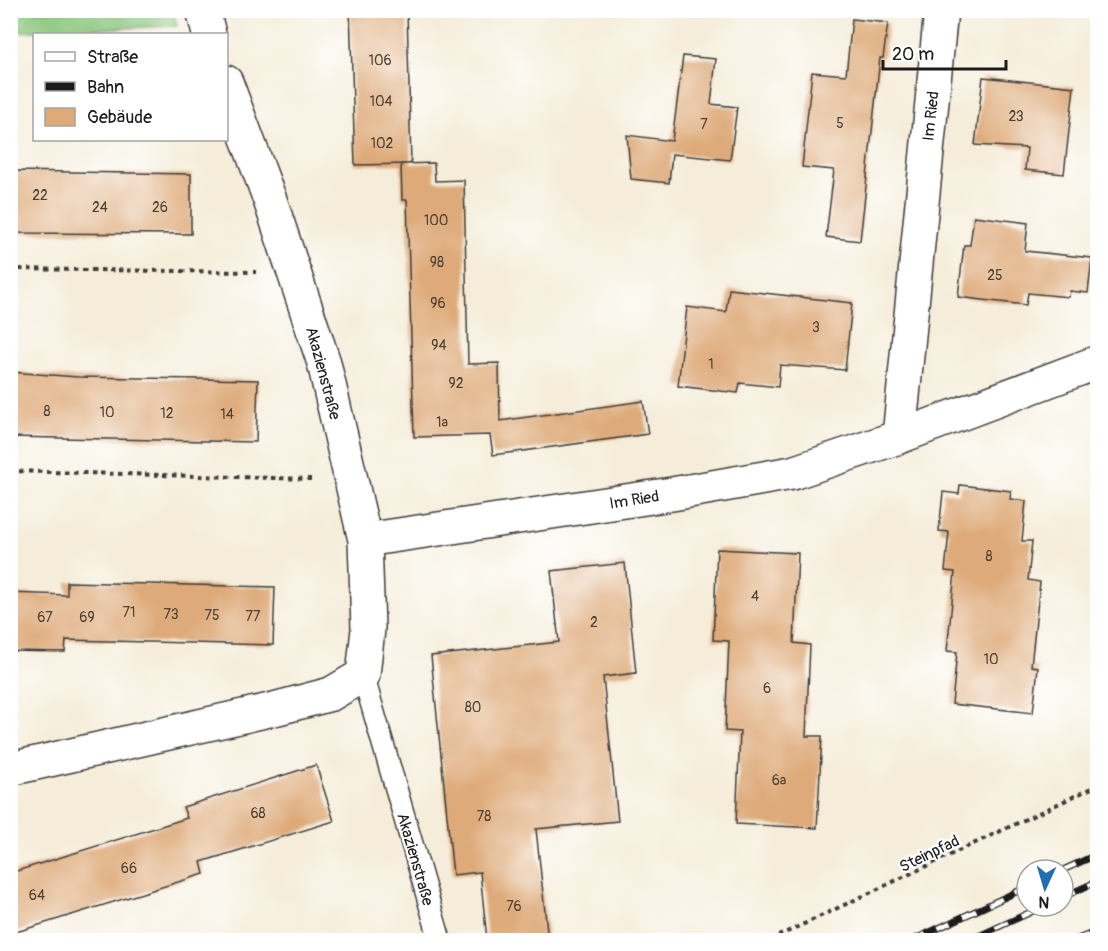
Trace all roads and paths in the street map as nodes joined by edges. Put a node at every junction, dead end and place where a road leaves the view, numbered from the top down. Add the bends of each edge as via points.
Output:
1 (203, 10) edge
2 (941, 10) edge
3 (209, 33) edge
4 (228, 87) edge
5 (10, 269) edge
6 (294, 272) junction
7 (1098, 362) edge
8 (898, 437) junction
9 (10, 471) edge
10 (351, 480) junction
11 (365, 540) junction
12 (363, 675) junction
13 (10, 769) edge
14 (1098, 785) edge
15 (440, 940) edge
16 (770, 940) edge

1 - 3 street
2 - 8 street, Im Ried
4 - 6 street, Akazienstraße
5 - 6 path
6 - 10 street, Akazienstraße via 324,363
7 - 8 street, Im Ried
8 - 11 street, Im Ried via 792,473
9 - 10 path
10 - 11 street, Akazienstraße
11 - 12 street, Akazienstraße via 368,629
12 - 13 street via 331,694
12 - 15 lane, Akazienstraße
14 - 16 path, Steinpfad

